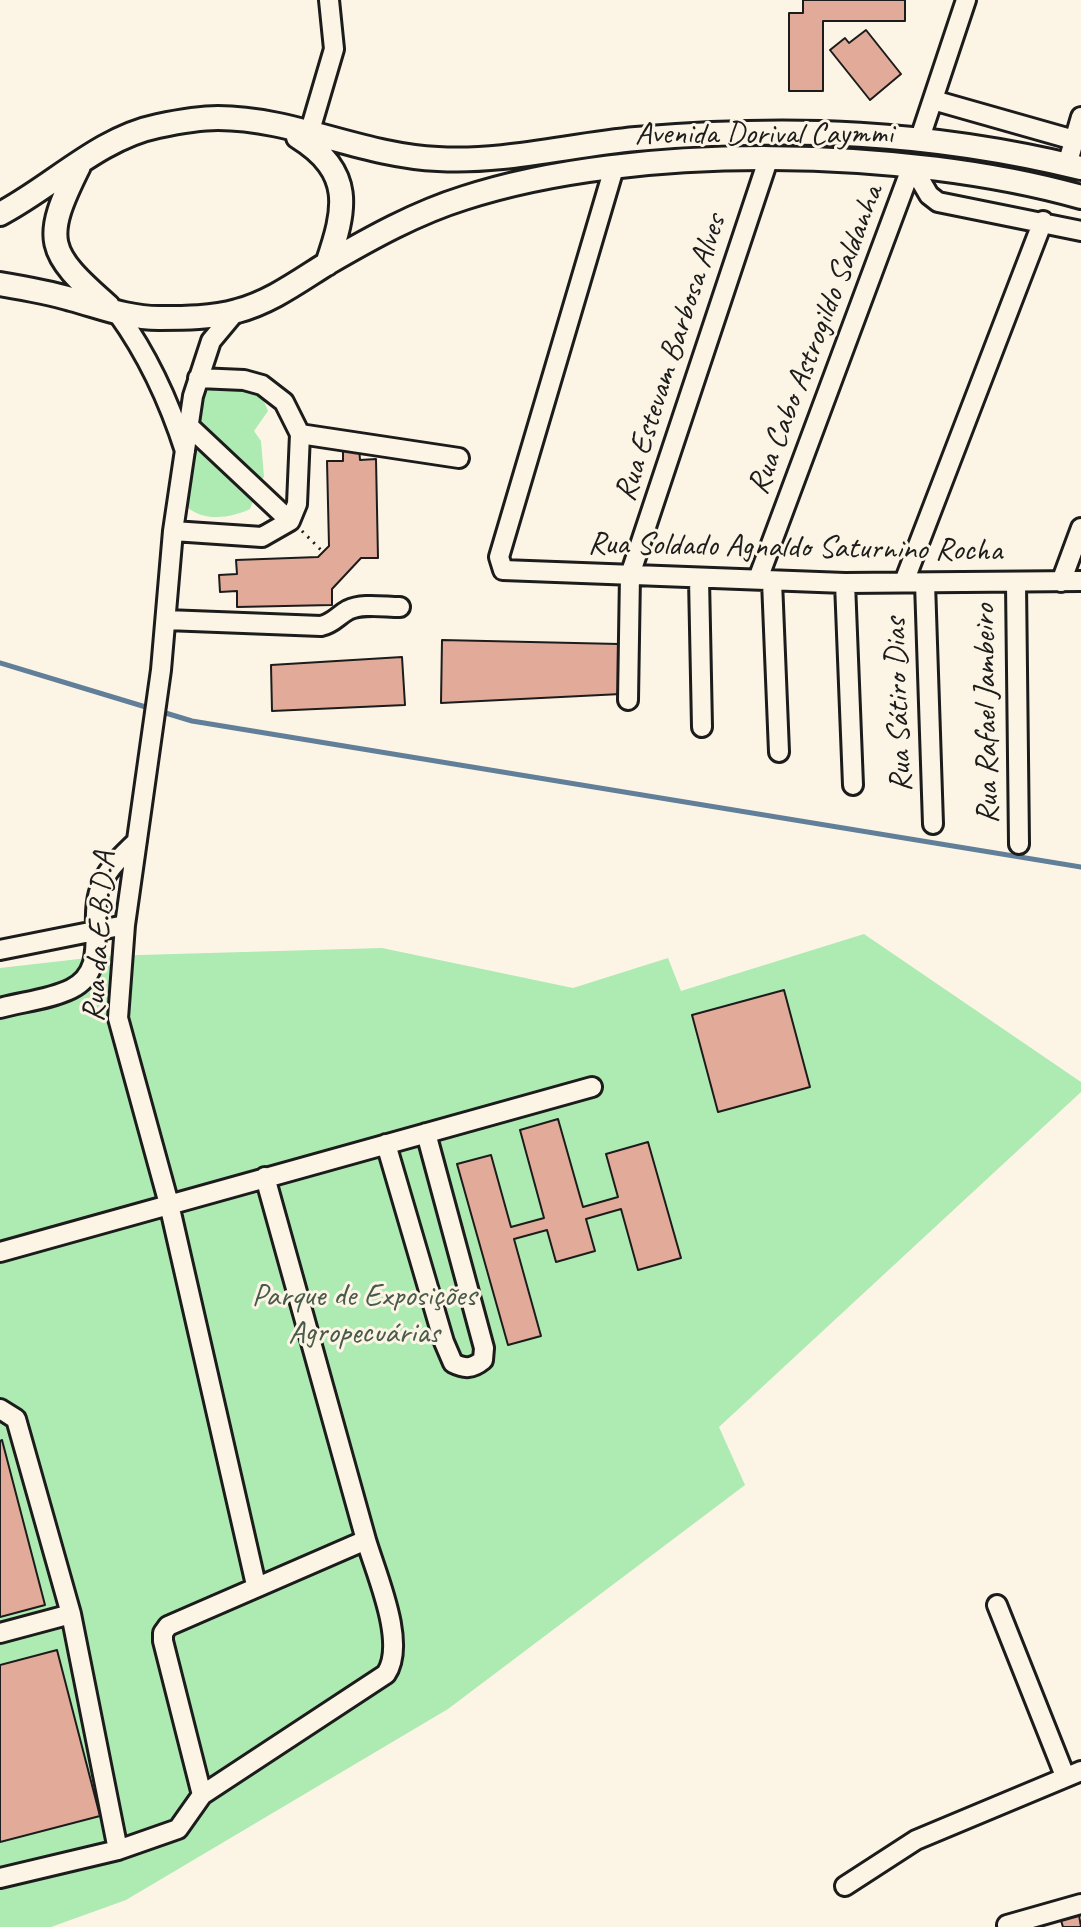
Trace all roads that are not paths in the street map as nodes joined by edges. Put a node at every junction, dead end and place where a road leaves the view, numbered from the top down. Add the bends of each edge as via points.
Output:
1 (329, 0) edge
2 (966, 0) edge
3 (933, 100) junction
4 (1081, 117) edge
5 (281, 127) junction
6 (309, 134) junction
7 (920, 138) junction
8 (1074, 140) junction
9 (768, 160) junction
10 (82, 162) junction
11 (912, 166) junction
12 (1074, 166) edge
13 (614, 168) junction
14 (1081, 197) edge
15 (0, 214) edge
16 (1043, 221) junction
17 (1081, 231) edge
18 (327, 264) junction
19 (0, 284) edge
20 (236, 311) junction
21 (118, 314) junction
22 (198, 378) junction
23 (191, 428) junction
24 (300, 434) junction
25 (187, 458) junction
26 (459, 458) dead end
27 (290, 521) junction
28 (1081, 528) edge
29 (173, 531) junction
30 (630, 575) junction
31 (699, 579) junction
32 (765, 580) junction
33 (1081, 581) edge
34 (904, 582) junction
35 (1061, 582) junction
36 (845, 583) junction
37 (925, 583) junction
38 (1016, 583) junction
39 (400, 607) dead end
40 (166, 620) junction
41 (628, 700) dead end
42 (702, 727) dead end
43 (779, 752) dead end
44 (853, 785) dead end
45 (933, 824) dead end
46 (137, 841) junction
47 (1019, 844) dead end
48 (125, 925) junction
49 (94, 930) junction
50 (0, 950) edge
51 (0, 1008) edge
52 (592, 1087) dead end
53 (426, 1133) junction
54 (386, 1144) junction
55 (265, 1177) junction
56 (169, 1204) junction
57 (0, 1252) edge
58 (0, 1409) edge
59 (366, 1540) junction
60 (256, 1585) junction
61 (997, 1605) dead end
62 (71, 1614) junction
63 (0, 1633) edge
64 (1073, 1773) edge
65 (202, 1795) junction
66 (118, 1850) junction
67 (0, 1878) edge
68 (845, 1886) dead end
69 (1081, 1904) edge
70 (1007, 1925) edge

1 - 6 street via 334,49
2 - 3 street
3 - 7 street
3 - 8 street
4 - 8 street
5 - 6 main road, Avenida Dorival Caymmi
5 - 10 main road, Avenida Dorival Caymmi via 217,117 185,121 123,138
5 - 18 main road via 315,148 339,178 342,214
6 - 7 main road, Avenida Dorival Caymmi via 439,160 755,130
7 - 12 main road, Avenida Dorival Caymmi
8 - 12 street
9 - 11 main road, Avenida Dorival Caymmi
9 - 13 main road, Avenida Dorival Caymmi
9 - 30 street, Rua Estevam Barbosa Alves
10 - 15 main road, Avenida Dorival Caymmi
10 - 21 main road via 61,204 56,245 66,269
11 - 14 main road, Avenida Dorival Caymmi
11 - 16 street via 938,202
11 - 32 street, Rua Cabo Astrogildo Saldanha
13 - 18 main road, Avenida Dorival Caymmi via 466,197 401,222
13 - 30 street, Rua Soldado Agnaldo Saturnino Rocha via 499,557 508,572
16 - 17 street
16 - 34 street
18 - 20 main road, Avenida Dorival Caymmi
19 - 21 main road, Avenida Dorival Caymmi
20 - 21 main road, Avenida Dorival Caymmi via 157,318
20 - 22 street, Rua da E.B.D.A via 211,341
21 - 25 street via 150,363
22 - 23 street, Rua da E.B.D.A
22 - 24 street via 262,385 284,402
23 - 25 street, Rua da E.B.D.A
23 - 27 street
24 - 26 street
24 - 27 street via 297,504
25 - 29 street, Rua da E.B.D.A
27 - 29 street via 262,537
28 - 35 street
29 - 40 street, Rua da E.B.D.A
30 - 31 street, Rua Soldado Agnaldo Saturnino Rocha
30 - 41 street, Rua Estevam Barbosa Alves
31 - 32 street, Rua Soldado Agnaldo Saturnino Rocha
31 - 42 street
32 - 36 street, Rua Soldado Agnaldo Saturnino Rocha
32 - 43 street
33 - 35 street, Rua Soldado Agnaldo Saturnino Rocha
34 - 36 street, Rua Soldado Agnaldo Saturnino Rocha
34 - 37 street, Rua Soldado Agnaldo Saturnino Rocha
35 - 38 street, Rua Soldado Agnaldo Saturnino Rocha
36 - 44 street
37 - 38 street, Rua Soldado Agnaldo Saturnino Rocha
37 - 45 street, Rua Sátiro Dias
38 - 47 street, Rua Rafael Jambeiro
39 - 40 street via 358,607 321,626
40 - 46 street, Rua da E.B.D.A
46 - 48 street, Rua da E.B.D.A
46 - 49 street via 99,890
48 - 49 street
48 - 56 street, Rua da E.B.D.A via 120,1032
49 - 50 street
49 - 51 street via 95,964 89,976 71,990
52 - 53 street
53 - 54 street
53 - 54 street via 484,1348 483,1360 475,1366 464,1369 453,1363 444,1342
54 - 55 street
55 - 56 street
55 - 59 street
56 - 57 street
56 - 60 street, Rua da E.B.D.A
58 - 62 street via 16,1419
59 - 60 street
59 - 65 street via 394,1636 392,1665 386,1674
60 - 65 street via 175,1620 163,1633
61 - 64 street
62 - 63 street
62 - 66 street
64 - 68 street via 916,1840
65 - 66 street via 178,1829
66 - 67 street
69 - 70 street

